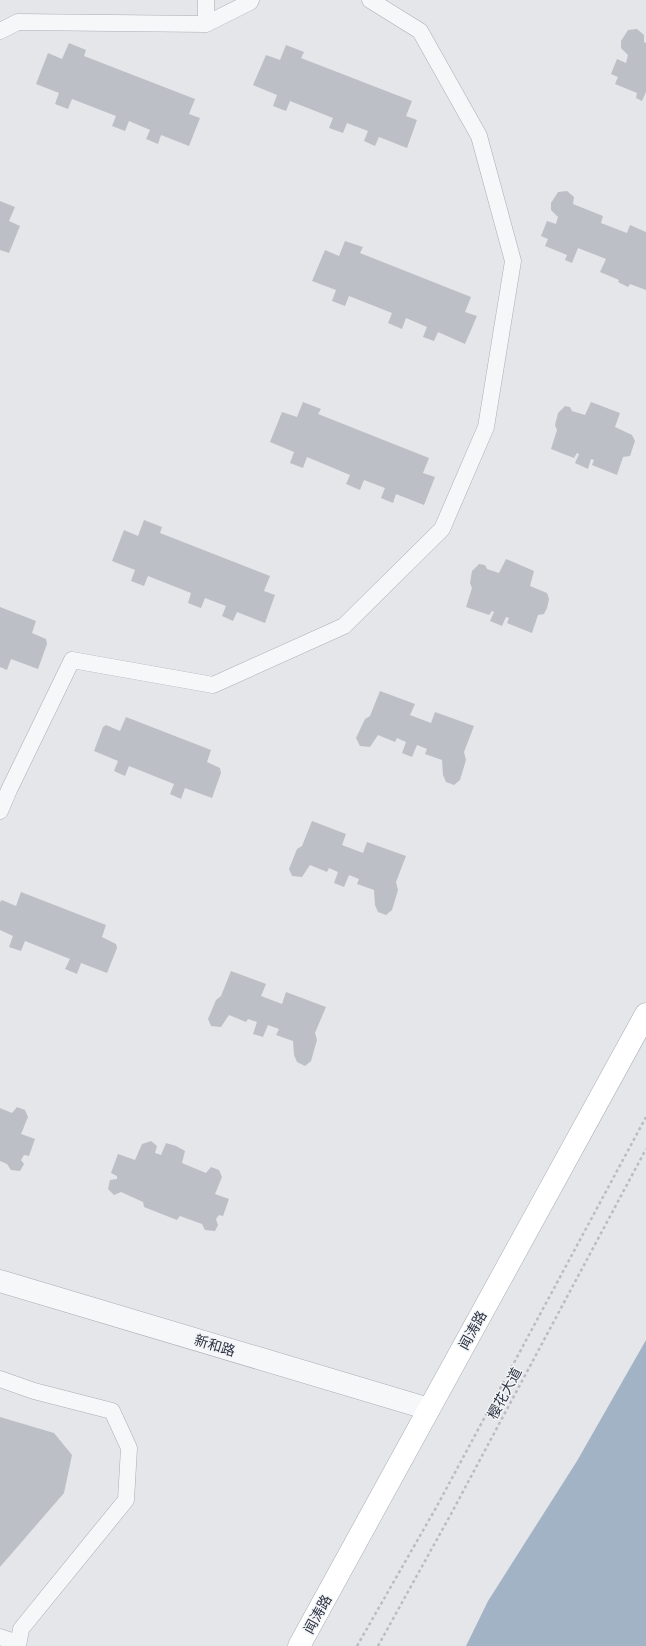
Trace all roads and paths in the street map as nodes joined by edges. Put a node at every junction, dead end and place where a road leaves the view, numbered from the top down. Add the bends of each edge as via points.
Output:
1 (206, 0) edge
2 (251, 0) edge
3 (370, 0) edge
4 (206, 24) junction
5 (0, 30) edge
6 (4, 788) edge
7 (0, 811) edge
8 (646, 1014) edge
9 (646, 1117) edge
10 (646, 1149) edge
11 (0, 1280) edge
12 (0, 1379) edge
13 (429, 1409) junction
14 (0, 1637) edge
15 (18, 1645) edge
16 (299, 1646) edge
17 (357, 1646) edge
18 (378, 1646) edge

1 - 4 lane
2 - 4 lane
3 - 6 lane via 420,32 479,136 513,261 486,427 442,529 344,626 213,685 72,660
4 - 5 lane via 18,22
6 - 7 lane
8 - 13 main road, 闻涛路
9 - 17 path via 437,1506
10 - 18 path, 樱花大道
11 - 13 street, 新和路
12 - 15 lane via 34,1391 112,1411 128,1448 126,1500 21,1630
13 - 16 main road, 闻涛路
14 - 15 lane

